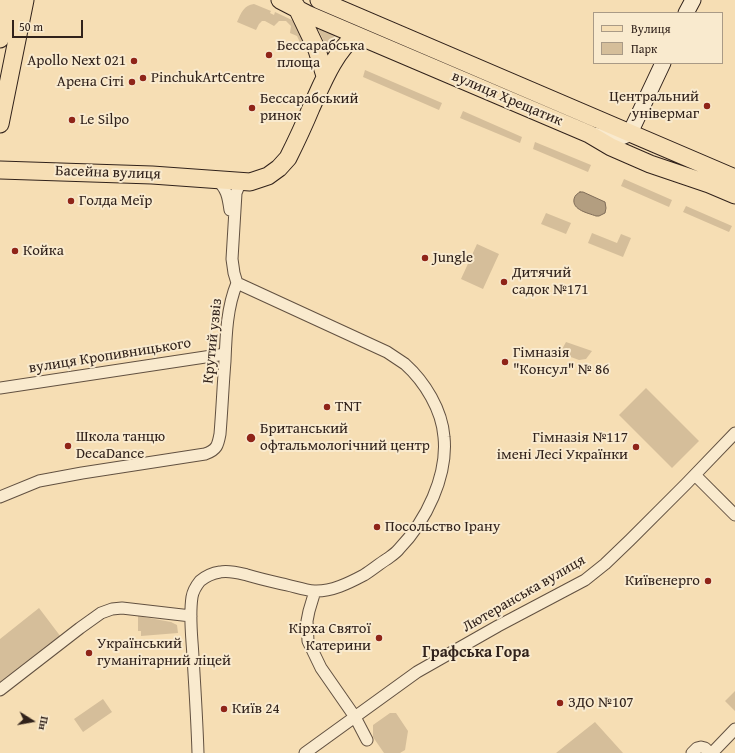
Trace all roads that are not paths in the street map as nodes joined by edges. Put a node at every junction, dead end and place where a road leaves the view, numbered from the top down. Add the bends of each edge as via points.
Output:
1 (8, 0) edge
2 (25, 0) edge
3 (280, 0) edge
4 (319, 0) edge
5 (693, 0) edge
6 (296, 4) edge
7 (687, 12) edge
8 (356, 35) junction
9 (0, 39) edge
10 (663, 64) edge
11 (325, 76) junction
12 (0, 124) edge
13 (630, 133) junction
14 (589, 134) junction
15 (1, 169) edge
16 (735, 178) edge
17 (216, 179) junction
18 (243, 182) junction
19 (735, 195) edge
20 (233, 231) junction
21 (237, 283) junction
22 (225, 354) junction
23 (0, 388) edge
24 (735, 433) edge
25 (695, 475) junction
26 (0, 497) edge
27 (735, 515) edge
28 (315, 591) junction
29 (191, 616) junction
30 (0, 690) edge
31 (355, 717) junction
32 (735, 729) edge
33 (367, 740) dead end
34 (198, 753) edge
35 (305, 753) edge
36 (692, 753) edge
37 (711, 753) edge

1 - 9 main road
2 - 12 main road
3 - 6 main road, вулиця Хрещатик
4 - 13 main road, вулиця Хрещатик
5 - 7 street
6 - 8 main road, вулиця Хрещатик via 307,14
6 - 11 main road via 317,50
8 - 11 main road via 342,49
8 - 14 main road, вулиця Хрещатик
10 - 13 street
11 - 18 main road via 288,158 280,168 268,176
13 - 14 street via 618,138
13 - 16 main road, вулиця Хрещатик
14 - 19 main road, вулиця Хрещатик via 650,164
15 - 17 main road, Басейна вулиця
17 - 18 main road
17 - 20 street, Крутий узвіз via 225,187 227,193
18 - 20 street, Крутий узвіз via 236,193
20 - 21 street, Крутий узвіз via 232,259
21 - 22 street, Крутий узвіз via 229,306
21 - 28 street via 387,352 413,372 424,386 435,404 444,429 443,463 439,480 425,514 413,533 398,551 356,580 334,588
22 - 23 street, вулиця Кропивницького
22 - 26 street, Крутий узвіз via 220,434 216,448 211,452 39,481
24 - 25 street, Лютеранська вулиця
25 - 27 street
25 - 31 street, Лютеранська вулиця via 610,560 586,580 417,672
28 - 29 street via 236,572 220,572 210,575 195,588
28 - 31 street via 307,621 308,640 321,668
29 - 30 street via 122,608 101,613
29 - 34 street
31 - 33 street
31 - 35 street, Лютеранська вулиця
32 - 37 street
36 - 37 street via 701,747

